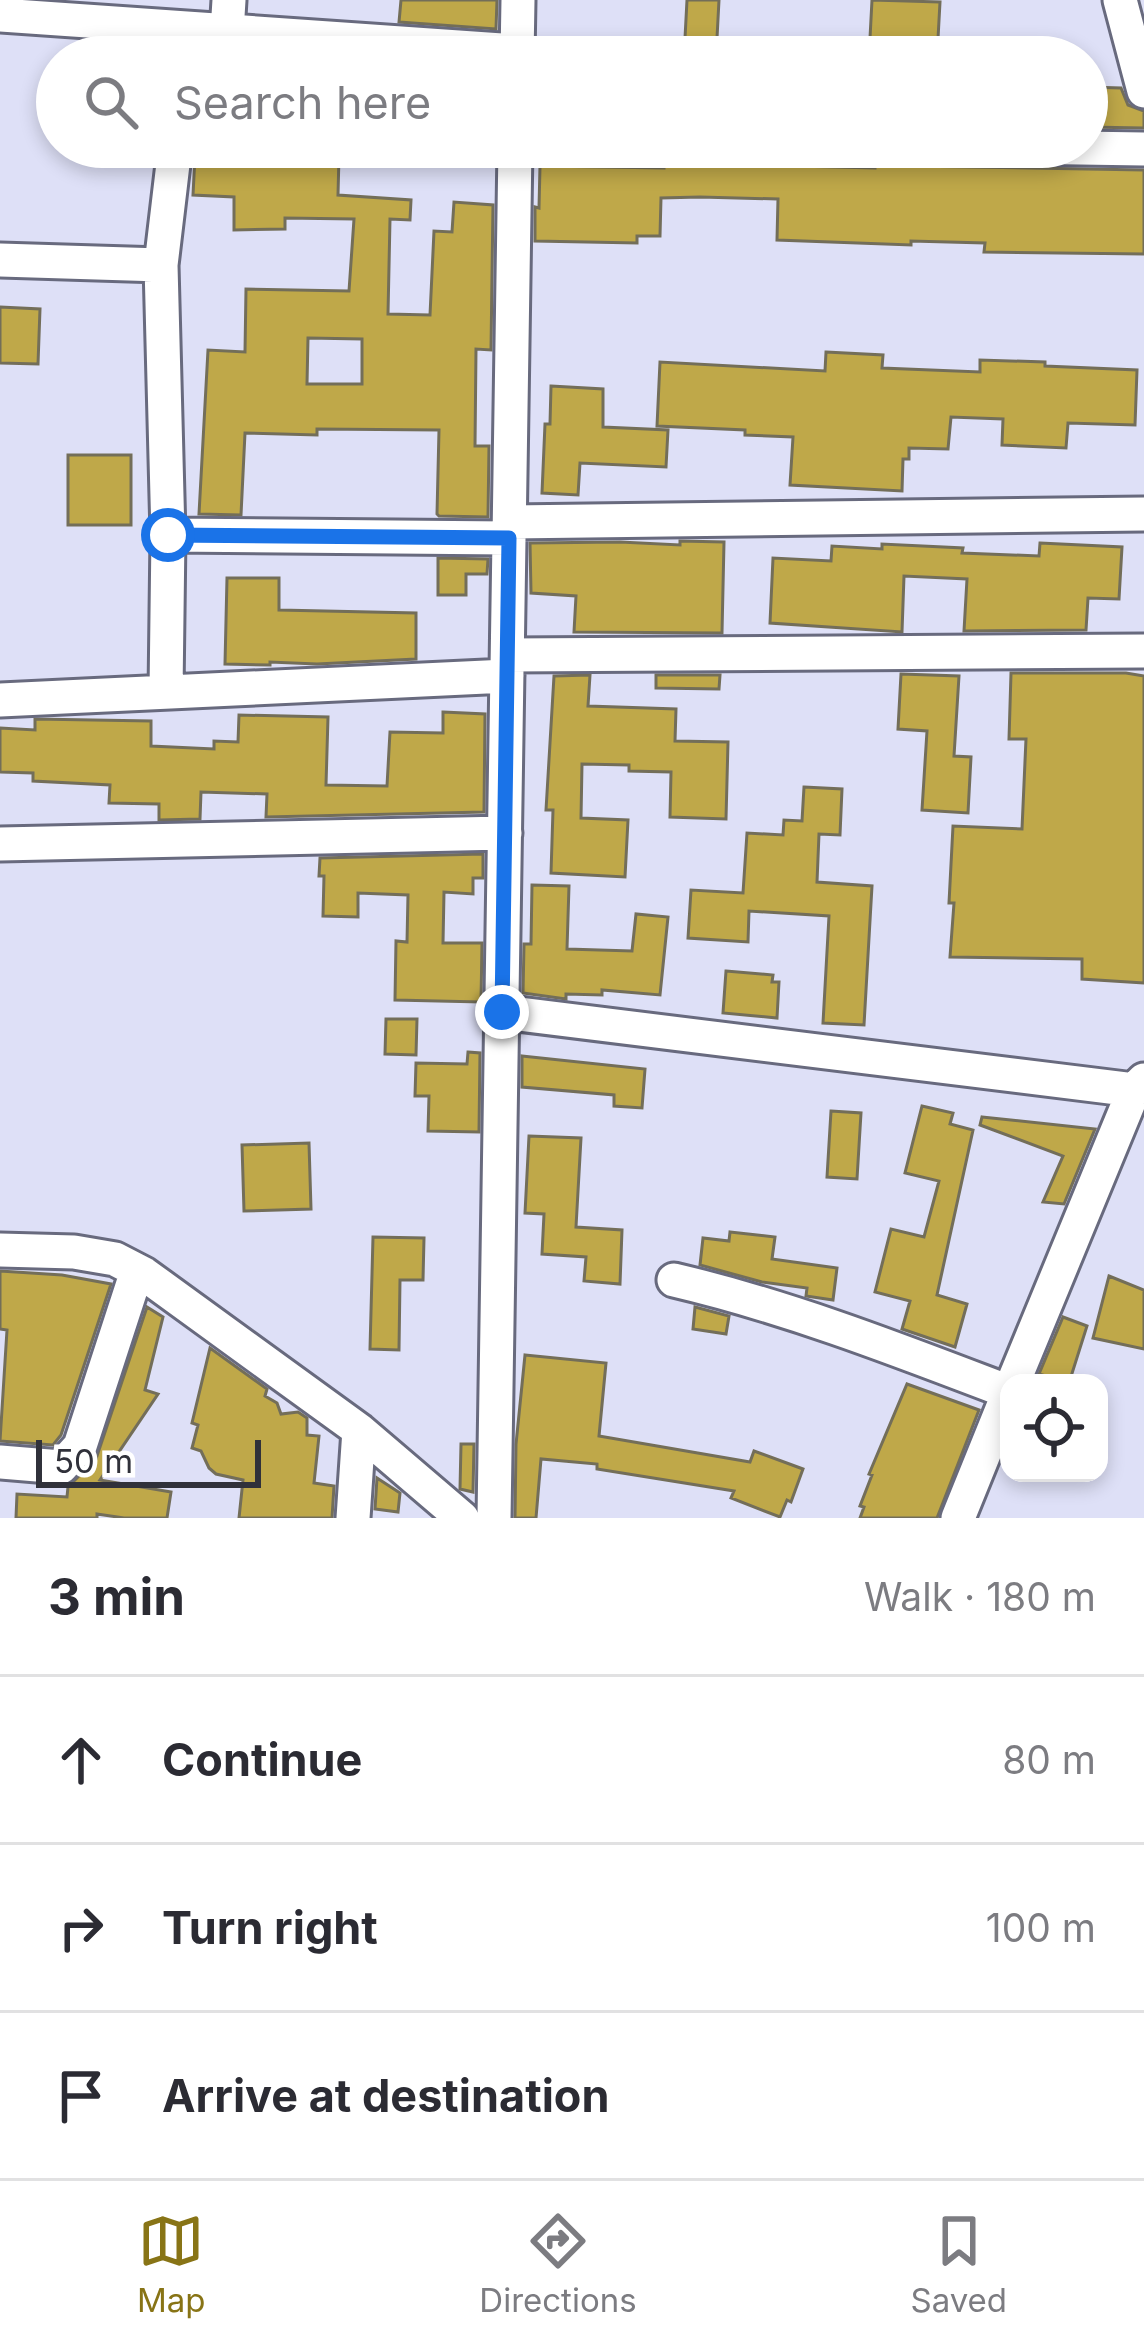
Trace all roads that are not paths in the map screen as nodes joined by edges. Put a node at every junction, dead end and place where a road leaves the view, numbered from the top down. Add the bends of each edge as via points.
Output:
1 (518, 0) edge
2 (1120, 0) edge
3 (0, 14) edge
4 (228, 16) edge
5 (148, 36) edge
6 (197, 36) edge
7 (380, 36) edge
8 (517, 36) edge
9 (1142, 76) edge
10 (1108, 148) edge
11 (1144, 149) edge
12 (173, 168) edge
13 (515, 168) edge
14 (0, 260) edge
15 (161, 266) junction
16 (1144, 514) edge
17 (510, 530) junction
18 (168, 535) junction
19 (1144, 651) edge
20 (507, 665) junction
21 (166, 692) junction
22 (0, 700) edge
23 (505, 833) junction
24 (0, 844) edge
25 (502, 1012) junction
26 (1139, 1085) edge
27 (0, 1250) edge
28 (137, 1271) junction
29 (674, 1280) dead end
30 (1016, 1374) edge
31 (358, 1430) junction
32 (0, 1462) edge
33 (353, 1518) edge
34 (462, 1518) edge
35 (494, 1518) edge
36 (958, 1518) edge

1 - 8 street
2 - 9 street
3 - 5 street
4 - 6 street
4 - 7 street
10 - 11 street
12 - 15 street
13 - 17 street
14 - 15 street
15 - 18 street
16 - 17 street
17 - 18 street
17 - 20 street
18 - 21 street
19 - 20 street
20 - 21 street
20 - 23 street
21 - 22 street
23 - 24 street
23 - 25 street
25 - 26 street
25 - 35 street
26 - 30 street
27 - 28 street via 74,1252
28 - 31 street
28 - 32 street via 80,1446 61,1467
29 - 36 street via 749,1298 1009,1392
31 - 33 street
31 - 34 street

